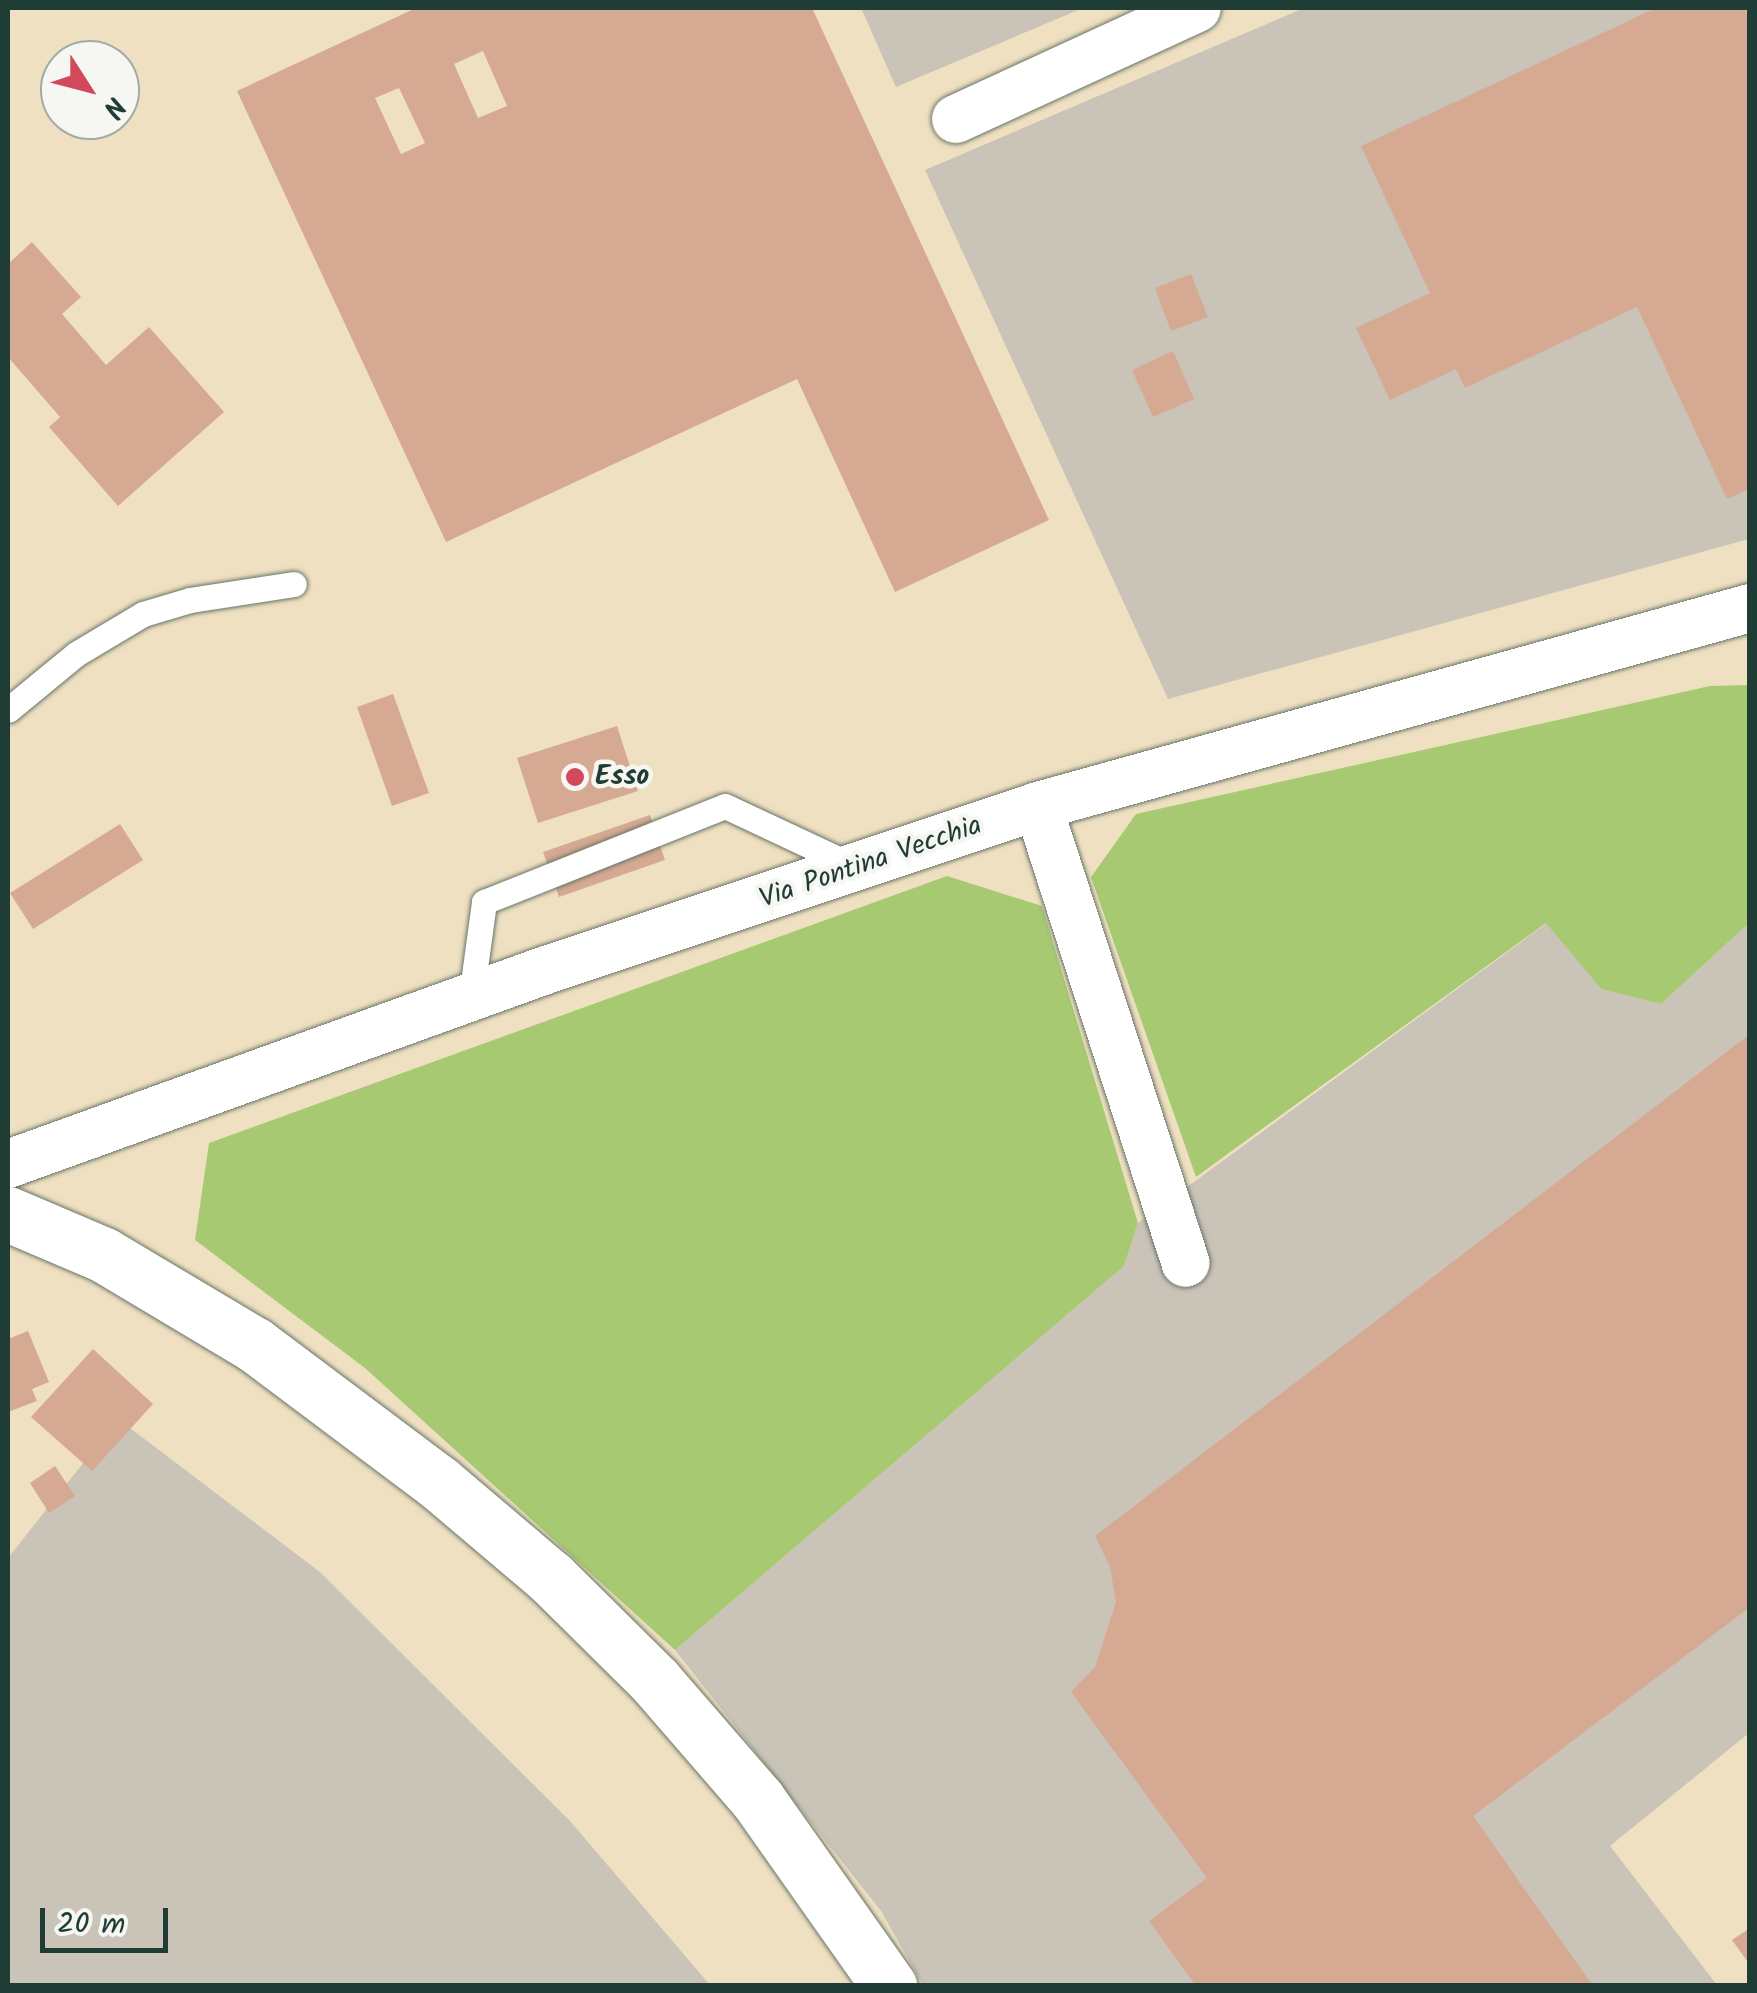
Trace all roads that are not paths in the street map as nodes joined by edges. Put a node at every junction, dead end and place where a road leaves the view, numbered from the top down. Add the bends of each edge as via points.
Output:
1 (1197, 8) edge
2 (956, 119) dead end
3 (294, 584) dead end
4 (1750, 608) edge
5 (8, 710) edge
6 (1038, 806) junction
7 (858, 868) junction
8 (471, 997) junction
9 (8, 1164) edge
10 (8, 1214) edge
11 (1186, 1263) dead end
12 (889, 1986) edge

1 - 2 street
3 - 5 lane via 143,614 76,654
4 - 6 street, Via Pontina Vecchia
6 - 7 street, Via Pontina Vecchia
6 - 11 street
7 - 8 street, Via Pontina Vecchia
7 - 8 lane via 725,806 484,902
8 - 9 street, Via Pontina Vecchia
10 - 12 main road via 104,1255 222,1323 382,1438 525,1555 706,1738 808,1866

